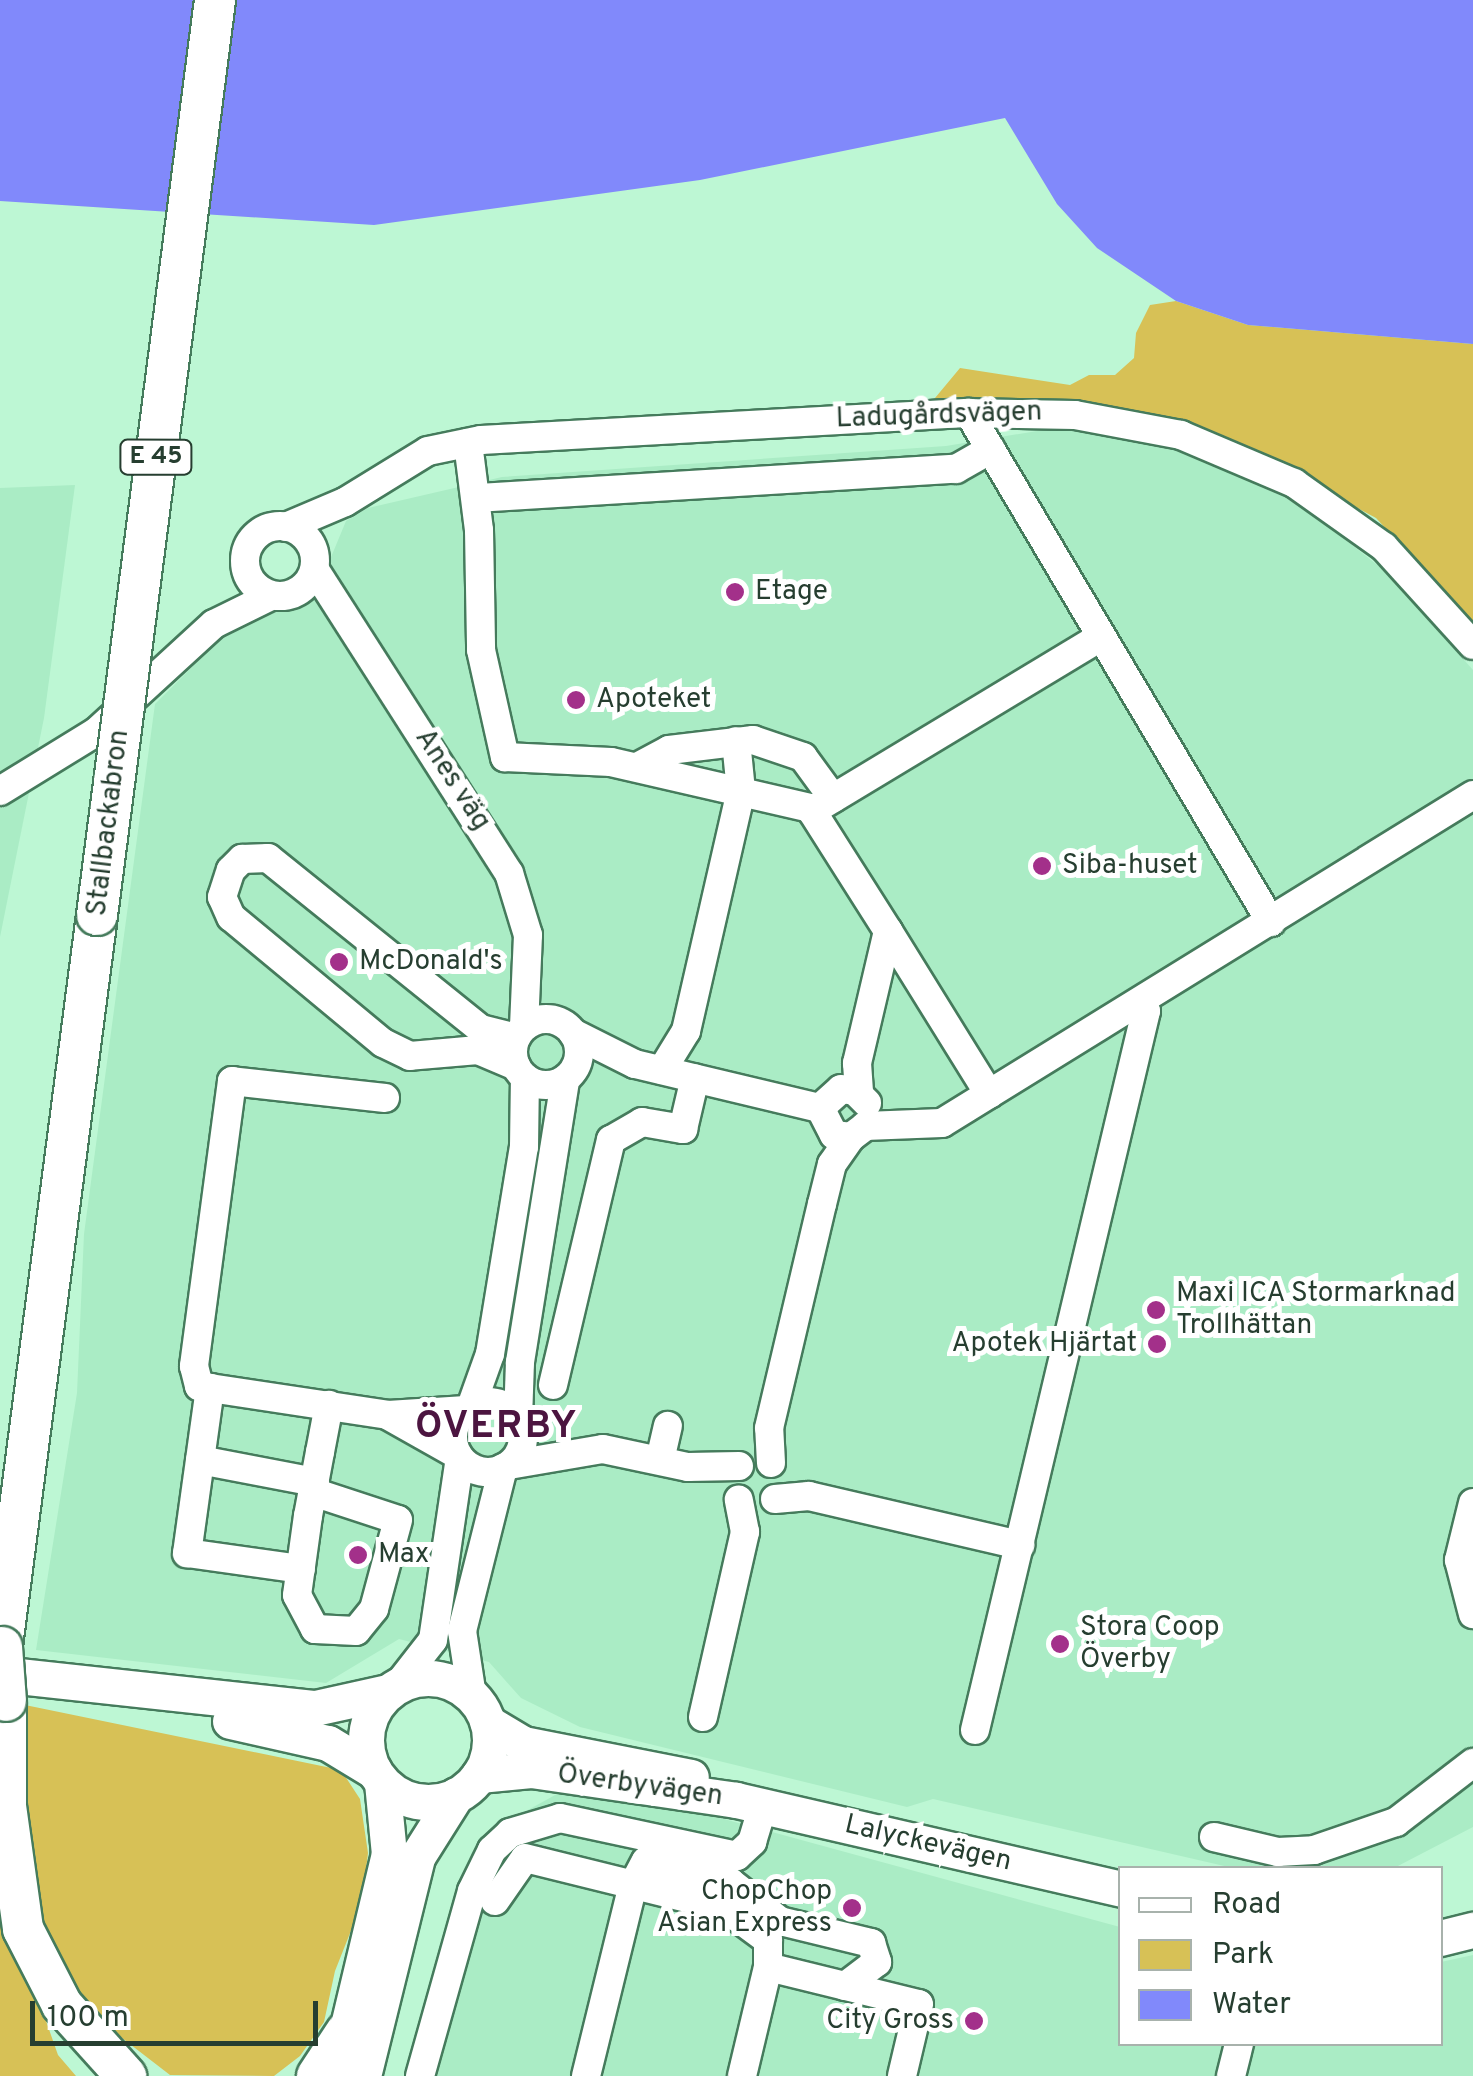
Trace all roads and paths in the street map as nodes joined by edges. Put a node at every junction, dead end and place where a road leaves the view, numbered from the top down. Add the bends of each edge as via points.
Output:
1 (216, 0) edge
2 (969, 412) junction
3 (468, 443) junction
4 (991, 449) junction
5 (476, 498) junction
6 (345, 502) junction
7 (286, 526) junction
8 (314, 562) junction
9 (246, 570) junction
10 (281, 596) junction
11 (214, 624) junction
12 (354, 637) junction
13 (1099, 638) junction
14 (1473, 646) edge
15 (736, 741) junction
16 (638, 767) junction
17 (0, 791) edge
18 (741, 791) junction
19 (1471, 798) edge
20 (823, 804) junction
21 (1272, 922) junction
22 (888, 931) junction
23 (528, 935) junction
24 (1141, 1002) junction
25 (569, 1029) junction
26 (480, 1040) junction
27 (520, 1052) junction
28 (648, 1067) junction
29 (567, 1077) junction
30 (695, 1078) junction
31 (989, 1094) junction
32 (385, 1098) dead end
33 (847, 1113) junction
34 (553, 1386) dead end
35 (205, 1387) junction
36 (329, 1405) junction
37 (468, 1408) junction
38 (388, 1415) junction
39 (519, 1422) junction
40 (668, 1426) dead end
41 (584, 1451) junction
42 (459, 1457) junction
43 (200, 1460) junction
44 (660, 1460) junction
45 (506, 1467) junction
46 (756, 1483) junction
47 (314, 1487) junction
48 (1473, 1503) edge
49 (1020, 1545) junction
50 (299, 1582) junction
51 (1473, 1614) edge
52 (7, 1669) edge
53 (393, 1689) junction
54 (480, 1708) junction
55 (703, 1717) dead end
56 (975, 1730) dead end
57 (1473, 1763) edge
58 (378, 1776) junction
59 (468, 1785) junction
60 (749, 1803) junction
61 (1214, 1837) dead end
62 (633, 1885) junction
63 (1118, 1890) edge
64 (495, 1901) dead end
65 (1473, 1930) edge
66 (1443, 1937) edge
67 (768, 1968) junction
68 (844, 1986) junction
69 (346, 2032) junction
70 (1239, 2046) edge
71 (126, 2076) edge
72 (316, 2076) edge
73 (334, 2076) edge
74 (362, 2076) edge
75 (420, 2076) edge
76 (586, 2076) edge
77 (742, 2076) edge
78 (902, 2076) edge
79 (1231, 2076) edge

1 - 52 highway, Stallbackabron / E 45, bridge
2 - 3 street, Ladugårdsvägen
2 - 4 street
2 - 14 street, Ladugårdsvägen via 1114,420 1260,466 1384,547
3 - 5 street
3 - 6 street, Ladugårdsvägen via 428,451
4 - 5 street via 956,469
4 - 13 street
5 - 16 street via 481,650 506,757
6 - 7 street, Ladugårdsvägen
6 - 8 street, Ladugårdsvägen
7 - 8 street via 304,535
7 - 9 street via 251,541
8 - 10 street
8 - 12 street, Anes väg
9 - 10 street
9 - 11 street
10 - 11 street
10 - 12 street, Anes väg
11 - 17 street via 86,740
12 - 23 street, Anes väg via 487,834 509,873
13 - 20 street
13 - 21 street
15 - 16 street via 668,750
15 - 18 street
15 - 20 street via 794,751 815,766
16 - 18 street
18 - 20 street
18 - 28 street via 686,1031
19 - 21 street via 1393,862
20 - 22 street
21 - 24 street
22 - 31 street
22 - 33 street
23 - 25 street, Anes väg
23 - 27 street, Anes väg
24 - 31 street
24 - 49 street via 1146,1011
25 - 27 street via 548,1019
25 - 28 street
25 - 29 street via 579,1055
26 - 26 street via 410,1056 383,1043 231,917 222,897 231,870 242,859 268,858
26 - 27 street
27 - 29 street via 544,1085
27 - 37 street, Anes väg via 524,1147 490,1354
28 - 29 street
28 - 30 street
29 - 39 street via 520,1362
30 - 33 street
30 - 34 street via 684,1128 642,1122 611,1140
31 - 33 street via 931,1127
32 - 35 street via 232,1082 194,1366
33 - 46 street
35 - 36 street
35 - 43 street
36 - 38 street
36 - 47 street
37 - 38 street
37 - 39 street via 492,1402
37 - 42 street via 454,1431
38 - 42 street
39 - 41 street
39 - 45 street via 520,1451
40 - 44 street
41 - 44 street
41 - 45 street
42 - 45 street via 480,1471
42 - 53 street via 448,1548
43 - 47 street
43 - 50 street via 187,1553
44 - 46 street
45 - 54 street via 479,1569
46 - 49 street
46 - 55 street
47 - 50 street
47 - 50 street via 392,1514 397,1530 374,1610 356,1631 315,1629
48 - 51 street via 1459,1560
49 - 56 street
52 - 53 main road, Överbyvägen via 315,1708
52 - 58 main road, Överbyvägen via 101,1701 304,1734
52 - 71 highway, Stallbackabron via 6,1806 22,1929 62,2005
53 - 54 main road, Överbyvägen via 441,1679
53 - 58 main road via 366,1734
54 - 59 main road via 488,1755
54 - 60 main road, Överbyvägen via 523,1744 686,1776
57 - 61 street via 1396,1822 1314,1850 1278,1852
58 - 59 main road, Överbyvägen via 411,1800
58 - 69 main road via 389,1854
59 - 60 main road, Överbyvägen via 515,1768
59 - 74 main road via 417,1857
60 - 63 main road, Lalyckevägen
60 - 75 street via 752,1842 737,1856 560,1818 510,1833 492,1850 472,1891
62 - 64 street via 525,1858 511,1869
62 - 67 street via 742,1918 768,1940
62 - 68 street via 638,1866 654,1862 730,1882 780,1921 871,1943 877,1962
62 - 76 street
65 - 66 main road
67 - 68 street
67 - 77 street
68 - 78 street via 919,2004
69 - 72 highway
69 - 73 main road
70 - 79 street

